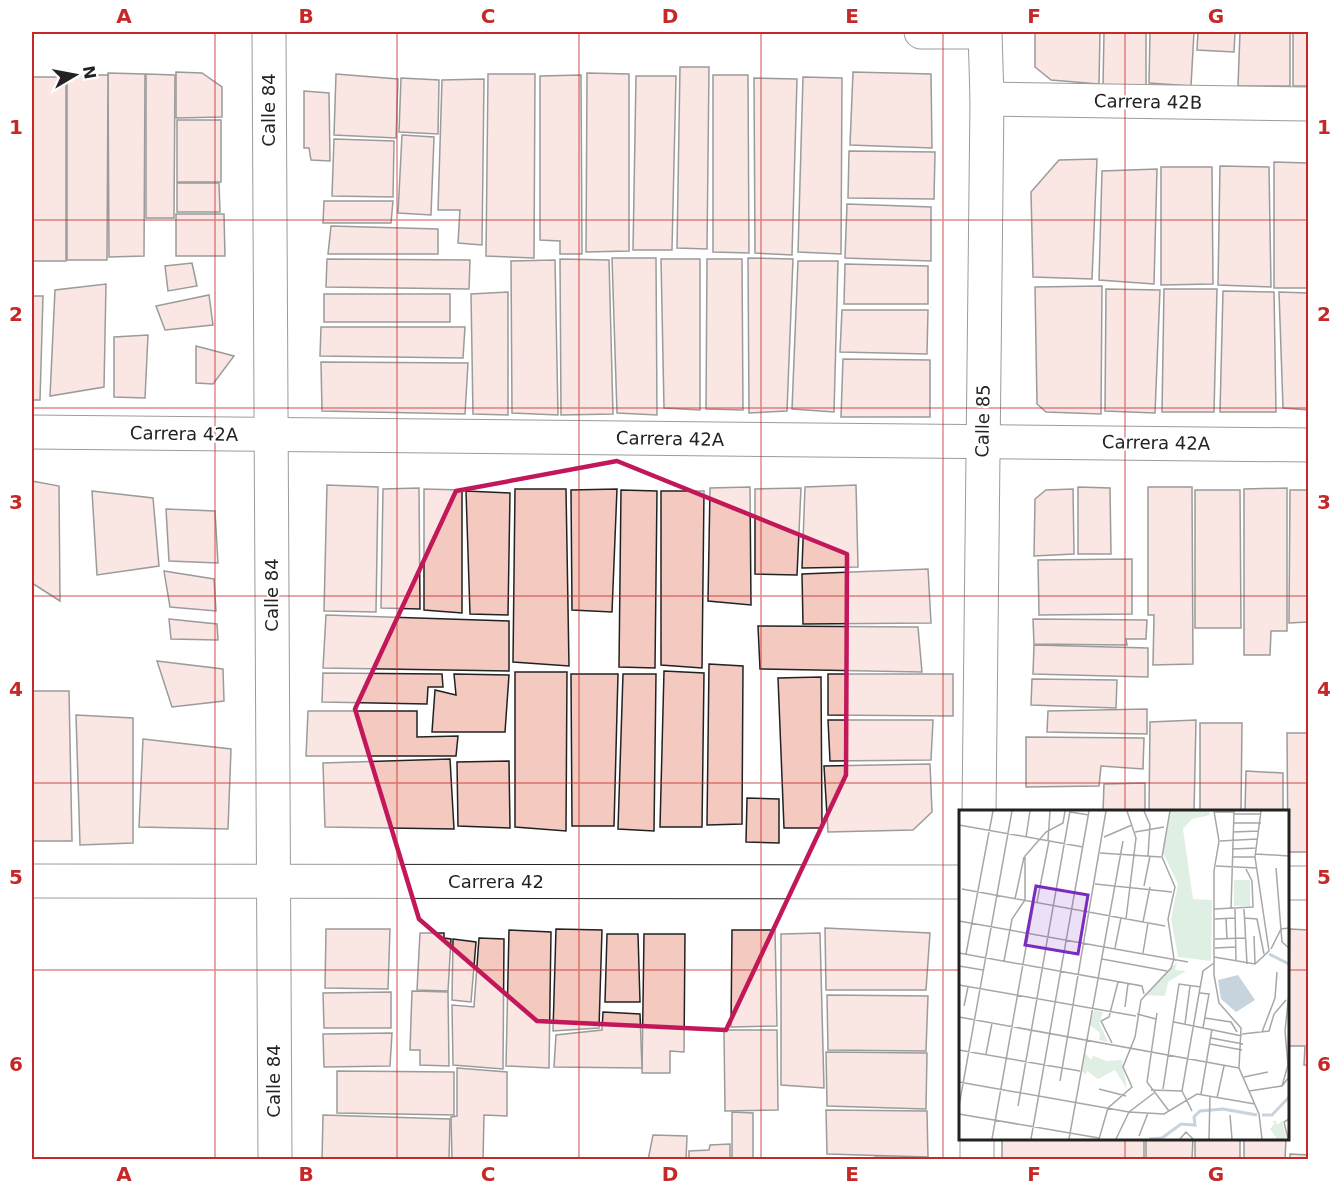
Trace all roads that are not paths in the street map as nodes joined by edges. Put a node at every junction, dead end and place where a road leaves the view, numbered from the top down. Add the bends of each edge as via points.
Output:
1 (269, 32) edge
2 (921, 32) edge
3 (984, 32) edge
4 (987, 99) junction
5 (1308, 104) edge
6 (32, 432) edge
7 (271, 435) junction
8 (983, 442) junction
9 (1308, 445) edge
10 (979, 810) edge
11 (32, 881) edge
12 (274, 881) junction
13 (959, 882) edge
14 (1289, 883) edge
15 (1308, 883) edge
16 (977, 1140) edge
17 (275, 1160) edge
18 (977, 1160) edge

1 - 7 street, Calle 84
2 - 3 street
3 - 4 street, Calle 85
4 - 5 street, Carrera 42B
4 - 8 street, Calle 85
6 - 7 street, Carrera 42A
7 - 8 street, Carrera 42A
7 - 12 street, Calle 84
8 - 9 street, Carrera 42A
8 - 10 street, Calle 85
11 - 12 street, Carrera 42
12 - 13 street, Carrera 42
12 - 17 street, Calle 84
14 - 15 street
16 - 18 street

